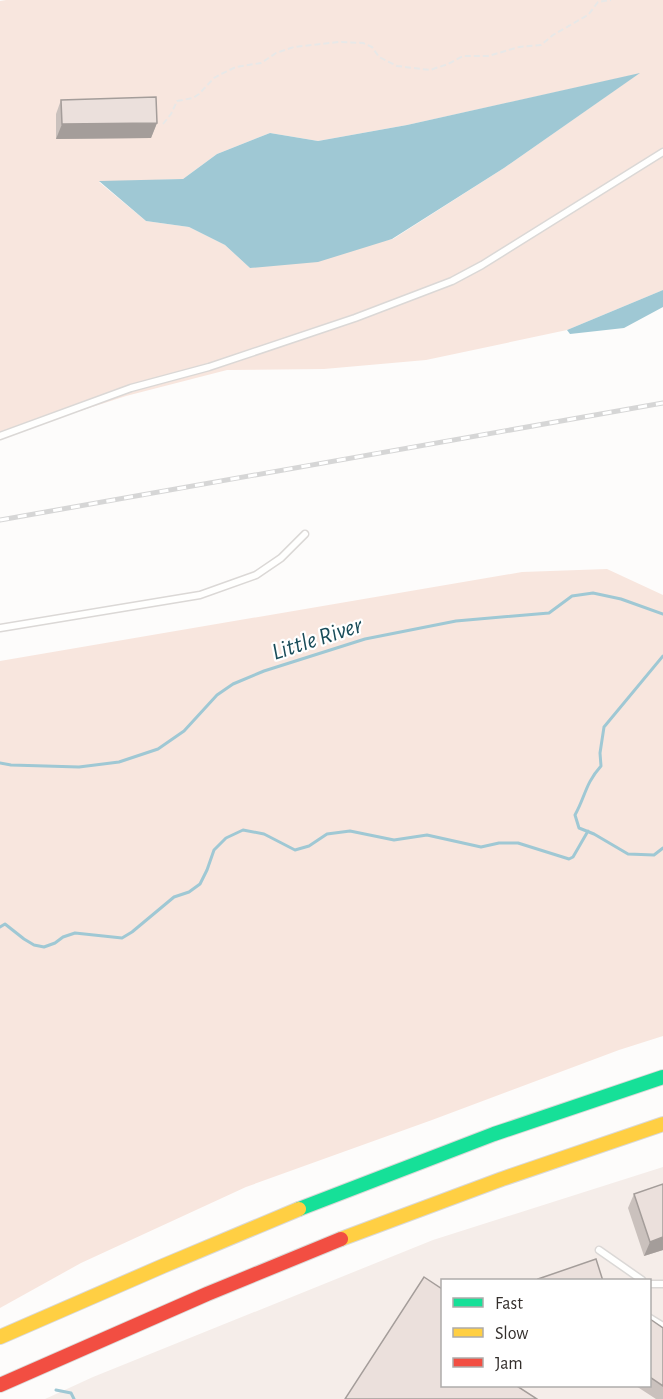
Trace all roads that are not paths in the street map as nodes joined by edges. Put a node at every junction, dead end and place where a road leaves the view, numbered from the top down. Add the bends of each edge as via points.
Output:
1 (663, 152) edge
2 (0, 436) edge
3 (304, 534) dead end
4 (0, 628) edge
5 (663, 1077) edge
6 (663, 1124) edge
7 (599, 1250) dead end
8 (639, 1279) edge
9 (0, 1337) edge
10 (0, 1385) edge

1 - 2 lane via 452,281 355,318 208,368 131,388
3 - 4 lane via 281,558 256,575 200,595
5 - 9 highway via 323,1198
6 - 10 highway via 371,1227
7 - 8 lane

